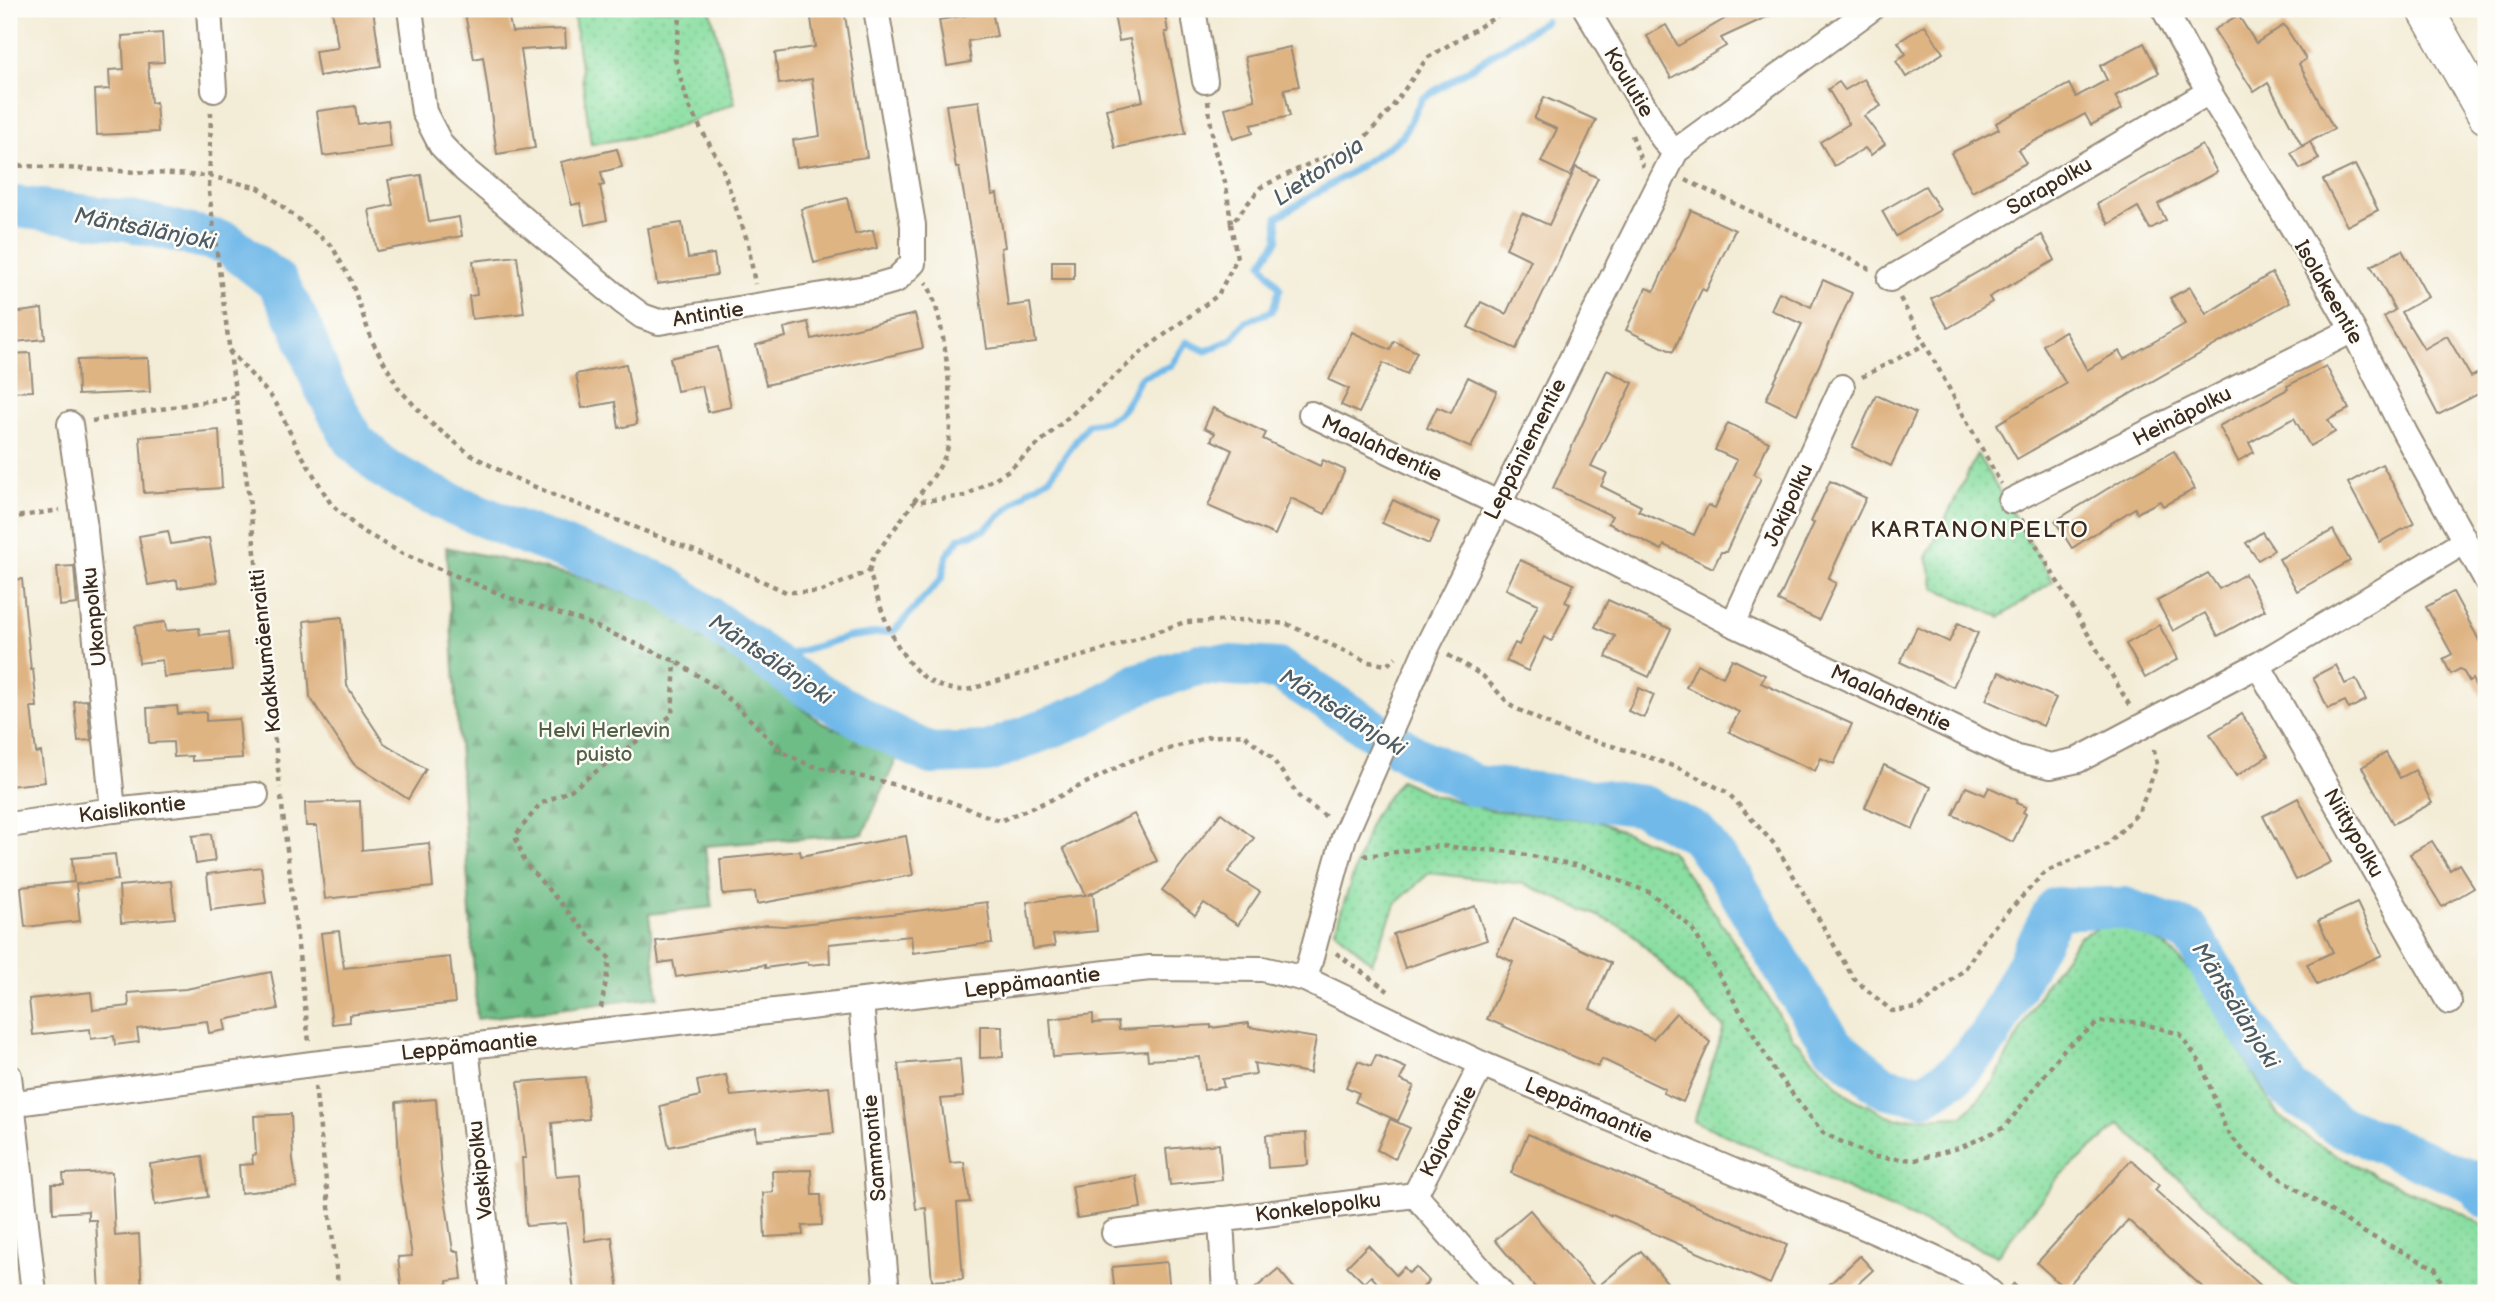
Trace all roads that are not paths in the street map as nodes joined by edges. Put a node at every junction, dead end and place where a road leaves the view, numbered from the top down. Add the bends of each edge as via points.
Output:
1 (209, 9) edge
2 (410, 9) edge
3 (876, 9) edge
4 (1193, 9) edge
5 (1586, 9) edge
6 (1871, 9) edge
7 (2164, 9) edge
8 (2425, 9) edge
9 (1205, 80) road end
10 (214, 90) road end
11 (2209, 92) junction
12 (2486, 116) edge
13 (1676, 151) junction
14 (1890, 279) road end
15 (2353, 330) junction
16 (1842, 387) road end
17 (1311, 414) dead end
18 (70, 424) road end
19 (2011, 501) road end
20 (1498, 503) junction
21 (2465, 542) junction
22 (2486, 579) edge
23 (1733, 624) junction
24 (2258, 665) junction
25 (256, 795) dead end
26 (113, 810) junction
27 (9, 825) edge
28 (1305, 979) junction
29 (861, 1002) junction
30 (2449, 1002) dead end
31 (466, 1047) junction
32 (1482, 1064) junction
33 (9, 1076) edge
34 (11, 1104) edge
35 (1415, 1195) junction
36 (1221, 1219) junction
37 (1114, 1233) dead end
38 (34, 1293) edge
39 (493, 1293) edge
40 (887, 1293) edge
41 (1225, 1293) edge
42 (1500, 1293) edge
43 (1991, 1293) edge

1 - 10 street
2 - 3 street, Antintie via 424,111 441,145 622,302 659,322 872,287 896,280 913,263 913,225
4 - 9 street
5 - 13 street, Koulutie via 1662,137
6 - 13 street, Leppäniementie
7 - 11 street, Isolakeentie
8 - 12 main road
11 - 14 street, Sarapolku
11 - 15 street, Isolakeentie
13 - 20 street, Leppäniementie
15 - 19 street, Heinäpolku
15 - 21 street, Isolakeentie
16 - 23 street, Jokipolku
17 - 20 street, Maalahdentie
18 - 26 street, Ukonpolku
20 - 23 street, Maalahdentie
20 - 28 street, Leppäniementie via 1344,837
21 - 22 street, Isolakeentie
21 - 24 street, Maalahdentie
23 - 24 street, Maalahdentie via 2017,758 2051,766 2078,760
24 - 30 street, Niittypolku
25 - 26 street, Kaislikontie
26 - 27 street, Kaislikontie
28 - 29 street, Leppämaantie via 1264,969 1150,968
28 - 32 street, Leppämaantie
29 - 31 street, Leppämaantie
29 - 40 street, Sammontie
31 - 34 street, Leppämaantie
31 - 39 street, Vaskipolku
32 - 35 street, Kajavantie
32 - 43 street, Leppämaantie via 1888,1237 1969,1275
33 - 34 street
34 - 38 street
35 - 36 street, Konkelopolku
35 - 42 street, Kajavantie
36 - 37 street, Konkelopolku
36 - 41 street

